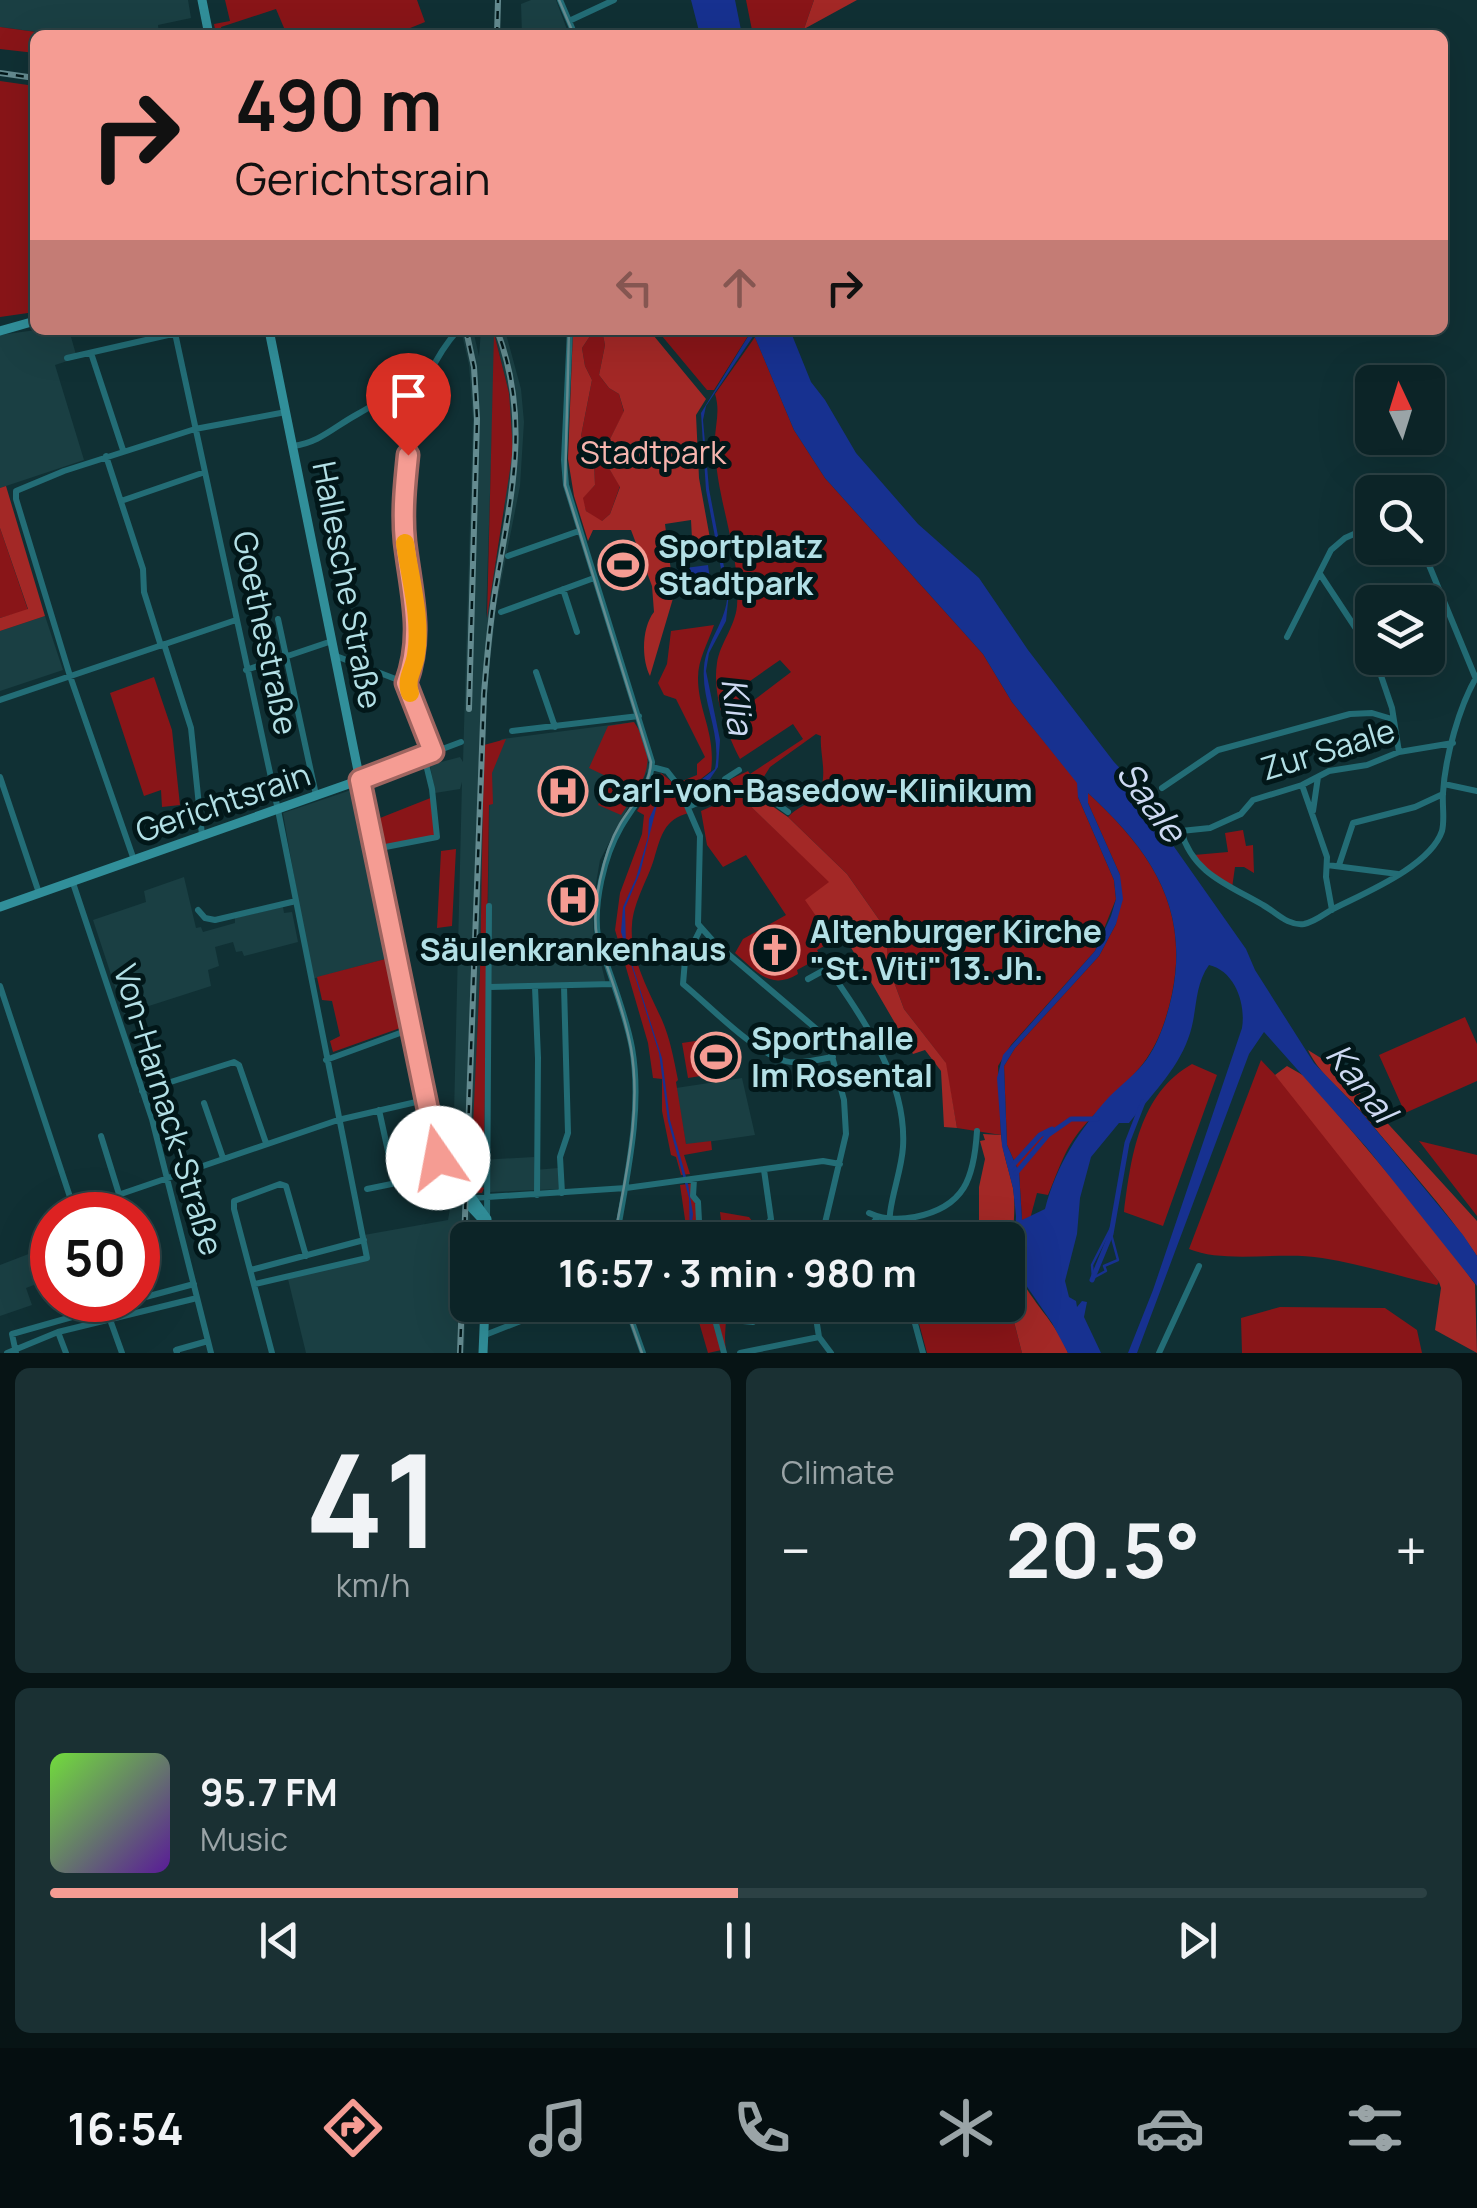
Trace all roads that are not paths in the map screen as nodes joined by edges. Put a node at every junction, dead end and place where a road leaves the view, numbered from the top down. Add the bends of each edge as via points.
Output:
1 (202, 0) edge
2 (560, 0) edge
3 (614, 0) edge
4 (600, 3) edge
5 (569, 21) junction
6 (209, 30) edge
7 (573, 30) edge
8 (30, 322) edge
9 (0, 331) edge
10 (166, 335) edge
11 (175, 335) edge
12 (270, 335) edge
13 (454, 335) edge
14 (570, 335) edge
15 (92, 352) junction
16 (67, 358) dead end
17 (430, 368) junction
18 (286, 412) junction
19 (195, 428) junction
20 (293, 446) junction
21 (123, 450) junction
22 (106, 456) junction
23 (204, 472) junction
24 (121, 501) junction
25 (580, 530) junction
26 (1355, 533) edge
27 (508, 556) dead end
28 (1429, 565) edge
29 (1320, 573) junction
30 (594, 578) junction
31 (562, 589) junction
32 (502, 612) dead end
33 (278, 619) dead end
34 (236, 620) junction
35 (1355, 627) edge
36 (577, 632) dead end
37 (1287, 637) dead end
38 (332, 641) junction
39 (162, 645) junction
40 (288, 656) junction
41 (336, 656) junction
42 (246, 670) junction
43 (536, 672) dead end
44 (1379, 675) edge
45 (70, 676) junction
46 (1477, 678) edge
47 (406, 683) junction
48 (0, 700) edge
49 (639, 716) junction
50 (1392, 719) junction
51 (555, 728) junction
52 (512, 731) dead end
53 (461, 742) dead end
54 (1453, 743) junction
55 (433, 752) junction
56 (1399, 752) junction
57 (424, 756) junction
58 (652, 767) junction
59 (739, 770) dead end
60 (0, 777) edge
61 (1318, 777) junction
62 (360, 780) junction
63 (1444, 784) junction
64 (1302, 785) junction
65 (1162, 788) dead end
66 (726, 790) junction
67 (1477, 791) edge
68 (1442, 794) junction
69 (316, 796) junction
70 (688, 807) junction
71 (278, 810) junction
72 (1314, 811) junction
73 (788, 812) dead end
74 (203, 836) junction
75 (375, 849) junction
76 (134, 860) junction
77 (1339, 864) junction
78 (1327, 866) junction
79 (1398, 874) junction
80 (72, 883) junction
81 (39, 893) junction
82 (296, 901) junction
83 (489, 906) dead end
84 (0, 907) edge
85 (198, 910) dead end
86 (1332, 910) junction
87 (701, 928) junction
88 (808, 979) dead end
89 (613, 984) junction
90 (0, 986) edge
91 (564, 986) junction
92 (534, 987) junction
93 (489, 988) junction
94 (412, 1029) junction
95 (826, 1038) junction
96 (877, 1046) junction
97 (832, 1057) junction
98 (326, 1060) junction
99 (142, 1091) junction
100 (426, 1100) junction
101 (204, 1103) dead end
102 (380, 1110) junction
103 (338, 1120) junction
104 (977, 1131) dead end
105 (101, 1136) dead end
106 (266, 1143) junction
107 (222, 1158) junction
108 (840, 1164) junction
109 (764, 1170) junction
110 (166, 1177) junction
111 (421, 1178) dead end
112 (693, 1179) junction
113 (452, 1180) tunnel mouth
114 (395, 1183) junction
115 (624, 1188) junction
116 (359, 1190) junction
117 (68, 1192) edge
118 (118, 1192) edge
119 (125, 1192) edge
120 (562, 1193) junction
121 (537, 1195) junction
122 (488, 1198) junction
123 (470, 1199) junction
124 (487, 1218) junction
125 (770, 1219) junction
126 (889, 1220) junction
127 (482, 1222) edge
128 (487, 1222) edge
129 (619, 1222) edge
130 (698, 1222) edge
131 (768, 1222) edge
132 (770, 1222) edge
133 (825, 1222) edge
134 (869, 1222) edge
135 (364, 1240) junction
136 (306, 1256) junction
137 (1198, 1266) dead end
138 (251, 1270) junction
139 (194, 1284) junction
140 (255, 1284) junction
141 (160, 1293) edge
142 (197, 1298) junction
143 (160, 1307) edge
144 (49, 1322) edge
145 (101, 1322) edge
146 (111, 1322) edge
147 (483, 1322) edge
148 (518, 1322) edge
149 (632, 1322) edge
150 (716, 1322) edge
151 (817, 1322) edge
152 (915, 1322) edge
153 (58, 1332) junction
154 (483, 1336) junction
155 (819, 1336) junction
156 (208, 1341) junction
157 (16, 1350) edge
158 (7, 1353) edge
159 (66, 1353) edge
160 (122, 1353) edge
161 (177, 1353) edge
162 (211, 1353) edge
163 (272, 1353) edge
164 (483, 1353) edge
165 (643, 1353) edge
166 (724, 1353) edge
167 (740, 1353) edge
168 (831, 1353) edge
169 (923, 1353) edge
170 (1159, 1353) edge

1 - 6 main road
2 - 5 street
3 - 4 street
4 - 5 street
5 - 7 street
8 - 9 main road
10 - 15 street
11 - 19 street, Goethestraße
12 - 18 main road, Hallesche Straße
13 - 17 street
14 - 25 street via 564,468
15 - 16 street
15 - 21 street
17 - 20 street via 324,437
17 - 47 street via 415,413 404,492 417,631
18 - 19 street
18 - 20 main road, Hallesche Straße
19 - 21 street
19 - 23 street, Goethestraße
20 - 38 main road, Hallesche Straße
21 - 22 street
22 - 24 street
22 - 45 street via 16,491
23 - 24 street
23 - 34 street, Goethestraße
24 - 39 street
25 - 27 street
25 - 30 street
26 - 29 street via 1331,550
28 - 46 street
29 - 35 street
29 - 37 street
30 - 31 street
30 - 49 street
31 - 32 street
31 - 36 street
33 - 40 street
34 - 39 street
34 - 42 street, Goethestraße
38 - 40 street
38 - 41 main road, Hallesche Straße
39 - 45 street
39 - 74 street via 191,728
40 - 42 street
40 - 69 street
41 - 47 street
41 - 62 main road, Hallesche Straße
42 - 71 street, Goethestraße
43 - 51 street
44 - 50 street
45 - 48 street
45 - 76 street
46 - 54 street
47 - 55 street
49 - 51 street
49 - 58 street
50 - 56 street
50 - 65 street via 1350,714 1218,750
51 - 52 street
53 - 55 street, Gerichtsrain
54 - 56 street, Zur Saale
54 - 63 street
55 - 57 street, Gerichtsrain
56 - 61 street, Zur Saale
57 - 62 street, Gerichtsrain
57 - 75 street via 437,837
58 - 70 street via 667,770
58 - 89 street via 606,865 596,926
59 - 66 street via 725,778
60 - 81 street
61 - 64 street, Zur Saale
61 - 72 street
62 - 69 main road, Gerichtsrain
62 - 75 main road, Hallesche Straße
63 - 67 street
63 - 68 street
64 - 72 street
64 - 86 street, Zur Saale via 1253,800 1241,814 1210,828 1181,831 1208,874 1289,922 1307,923
66 - 70 street
66 - 73 street via 770,799
68 - 77 street via 1353,823
68 - 79 street via 1438,839
69 - 71 main road, Gerichtsrain
70 - 87 street via 700,836
71 - 74 main road, Gerichtsrain
71 - 82 street, Goethestraße
72 - 78 street
74 - 76 main road, Gerichtsrain
75 - 94 main road, Hallesche Straße
76 - 80 main road, Gerichtsrain
77 - 78 street
77 - 79 street
78 - 86 street
79 - 86 street
80 - 81 main road, Gerichtsrain
80 - 99 street, Von-Harnack-Straße
81 - 84 main road, Gerichtsrain
82 - 85 street via 215,920
82 - 98 street, Goethestraße
83 - 93 street
87 - 95 street
87 - 97 street via 684,960 683,984 782,1060
88 - 96 street via 828,968
89 - 91 street
89 - 115 street via 634,1064
90 - 117 street
91 - 92 street
91 - 120 street via 568,1133 560,1157
92 - 93 street
92 - 121 street
93 - 122 street
94 - 98 street
94 - 100 main road, Hallesche Straße
95 - 96 street
95 - 97 street
96 - 126 street via 903,1140
97 - 108 street via 844,1100
98 - 103 street, Goethestraße
99 - 106 street via 234,1062
99 - 110 street, Von-Harnack-Straße
100 - 102 street
100 - 113 main road, Hallesche Straße via 436,1154
101 - 107 street
102 - 103 street
102 - 114 street
103 - 106 street
103 - 116 street, Goethestraße
104 - 126 street via 971,1174 949,1206
105 - 118 street
106 - 107 street
107 - 110 street
108 - 109 street
108 - 133 street
109 - 112 street
109 - 125 street
110 - 119 street
110 - 139 street, Von-Harnack-Straße
111 - 114 street
112 - 115 street
112 - 130 street
114 - 116 street
115 - 120 street
115 - 129 street
116 - 135 street, Goethestraße
120 - 121 street
121 - 122 street
122 - 123 street
122 - 124 street
123 - 124 main road
123 - 127 main road
124 - 128 main road
125 - 131 street
125 - 132 street
126 - 134 street via 873,1215
135 - 136 street
135 - 140 street, Goethestraße via 368,1258
136 - 138 street
136 - 138 street via 282,1184 234,1200
137 - 170 street
138 - 140 street
139 - 141 street
139 - 142 street, Von-Harnack-Straße
140 - 163 street
142 - 143 street
142 - 156 street, Von-Harnack-Straße
144 - 157 street via 12,1334
145 - 153 street
146 - 160 street
147 - 154 main road
148 - 154 street
149 - 165 street
150 - 166 street
151 - 155 street
152 - 169 street
153 - 157 street
153 - 159 street
154 - 164 main road
155 - 167 street
155 - 168 street
156 - 161 street
156 - 162 street, Von-Harnack-Straße
157 - 158 street

